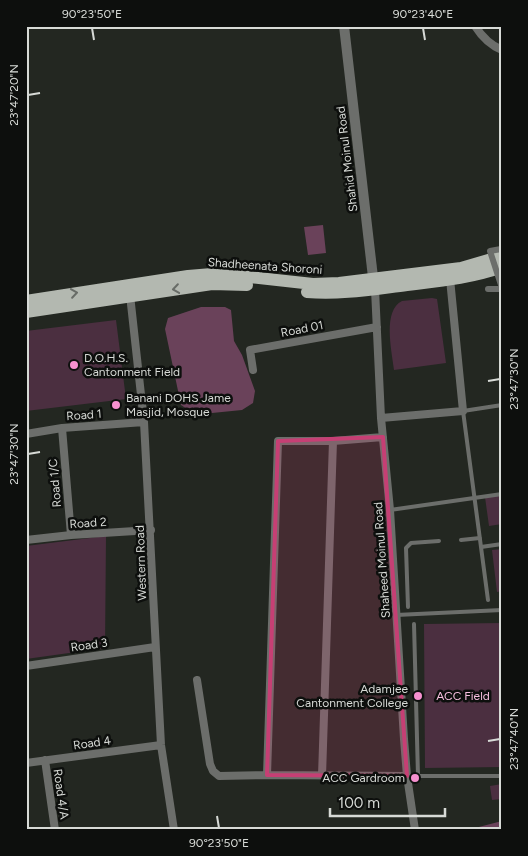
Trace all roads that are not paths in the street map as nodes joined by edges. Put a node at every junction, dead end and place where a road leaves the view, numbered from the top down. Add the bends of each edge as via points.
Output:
1 (344, 26) edge
2 (475, 26) edge
3 (502, 50) edge
4 (501, 252) edge
5 (502, 267) edge
6 (450, 279) junction
7 (374, 284) junction
8 (488, 289) dead end
9 (502, 289) edge
10 (130, 295) junction
11 (26, 301) edge
12 (26, 312) edge
13 (377, 327) junction
14 (253, 370) dead end
15 (502, 405) edge
16 (462, 411) junction
17 (381, 418) junction
18 (144, 422) junction
19 (62, 428) junction
20 (26, 434) edge
21 (383, 437) junction
22 (333, 441) junction
23 (502, 494) edge
24 (474, 498) junction
25 (390, 510) junction
26 (151, 530) junction
27 (71, 535) junction
28 (480, 538) junction
29 (26, 540) edge
30 (461, 540) dead end
31 (439, 541) dead end
32 (502, 544) edge
33 (481, 547) junction
34 (488, 600) dead end
35 (408, 607) dead end
36 (502, 610) edge
37 (396, 616) junction
38 (414, 624) dead end
39 (155, 647) junction
40 (26, 666) edge
41 (197, 680) dead end
42 (161, 745) junction
43 (45, 760) junction
44 (26, 763) edge
45 (266, 775) junction
46 (322, 776) junction
47 (407, 776) junction
48 (418, 776) junction
49 (502, 776) edge
50 (54, 830) edge
51 (174, 830) edge
52 (415, 830) edge

1 - 7 street, Shahid Moinul Road
2 - 3 street via 493,46
4 - 7 main road, Shadheenata Shoroni via 461,268
4 - 9 street, bridge via 490,251
5 - 6 main road, Shadheenata Shoroni
6 - 7 main road, Shadheenata Shoroni
6 - 16 street
7 -> 10 main road, Shadheenata Shoroni via 314,293 212,284
11 -> 7 main road, Shadheenata Shoroni via 212,274 313,284
7 - 13 street, Shaheed Moinul Road
8 - 9 street
10 - 12 main road, Shadheenata Shoroni
10 - 18 street, Western Road
13 - 14 street, Road 01 via 250,350
13 - 17 street, Shaheed Moinul Road
15 - 16 lane
16 - 17 street
16 - 24 lane
17 - 21 street, Shaheed Moinul Road
18 - 19 street, Road 1
18 - 26 street, Western Road
19 - 20 street, Road 1
19 - 27 street, Road 1/C
21 - 22 street
21 - 25 street, Shaheed Moinul Road
22 - 45 street via 278,441
22 - 46 street
23 - 24 lane
24 - 25 lane
24 - 28 lane
25 - 37 street, Shaheed Moinul Road
26 - 27 street, Road 2
26 - 39 street, Western Road
27 - 29 street, Road 2
28 - 30 lane
28 - 33 lane
31 - 35 lane via 411,543 406,548
32 - 33 lane
33 - 34 lane
36 - 37 lane
37 - 47 street, Shaheed Moinul Road
38 - 48 lane
39 - 40 street, Road 3
39 - 42 street, Western Road
41 - 45 street via 213,771 219,776
42 - 43 street, Road 4
42 - 51 street, Western Road
43 - 44 street, Road 4
43 - 50 street, Road 4/A
45 - 46 street
46 - 47 street
47 - 48 lane
47 - 52 street, Shaheed Moinul Road
48 - 49 lane

